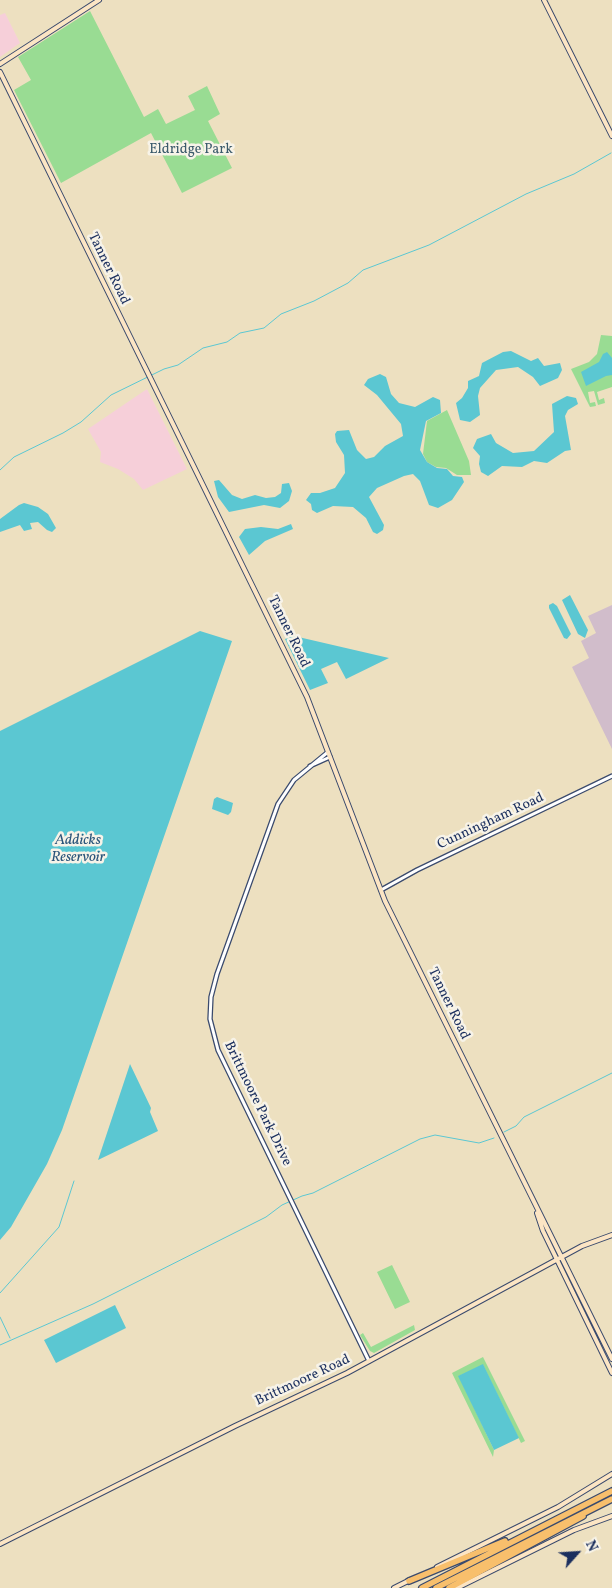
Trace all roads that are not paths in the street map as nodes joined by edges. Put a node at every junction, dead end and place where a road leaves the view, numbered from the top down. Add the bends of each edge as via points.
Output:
1 (99, 0) edge
2 (544, 0) edge
3 (0, 64) edge
4 (0, 72) edge
5 (612, 136) edge
6 (329, 754) junction
7 (612, 776) edge
8 (381, 890) junction
9 (537, 1211) junction
10 (612, 1235) edge
11 (562, 1256) junction
12 (557, 1259) junction
13 (612, 1359) edge
14 (369, 1361) junction
15 (612, 1373) edge
16 (612, 1474) edge
17 (612, 1491) edge
18 (612, 1499) edge
19 (585, 1512) junction
20 (612, 1516) edge
21 (516, 1538) junction
22 (0, 1544) edge
23 (409, 1581) junction
24 (394, 1588) edge
25 (422, 1588) edge
26 (436, 1588) edge
27 (449, 1588) edge
28 (458, 1588) edge

1 - 3 main road
2 - 5 main road
4 - 6 main road, Tanner Road via 308,698
6 - 8 main road, Tanner Road
6 - 14 street, Brittmoore Park Drive via 294,780 278,804 217,974 210,1009 216,1046
7 - 8 street, Cunningham Road
8 - 9 main road, Tanner Road
9 - 11 main road, Tanner Road
9 - 12 main road, Tanner Road
10 - 11 main road, Brittmoore Road via 596,1239
11 - 12 main road, Brittmoore Road
11 - 13 main road, Tanner Road
12 - 14 main road, Brittmoore Road
12 - 15 main road, Tanner Road
14 - 22 main road, Brittmoore Road
16 - 23 main road via 558,1507
17 - 21 highway
18 - 19 highway
19 - 26 highway
19 - 27 highway via 582,1518
20 - 28 main road via 574,1530
21 - 23 highway
21 - 25 highway
23 - 24 main road

